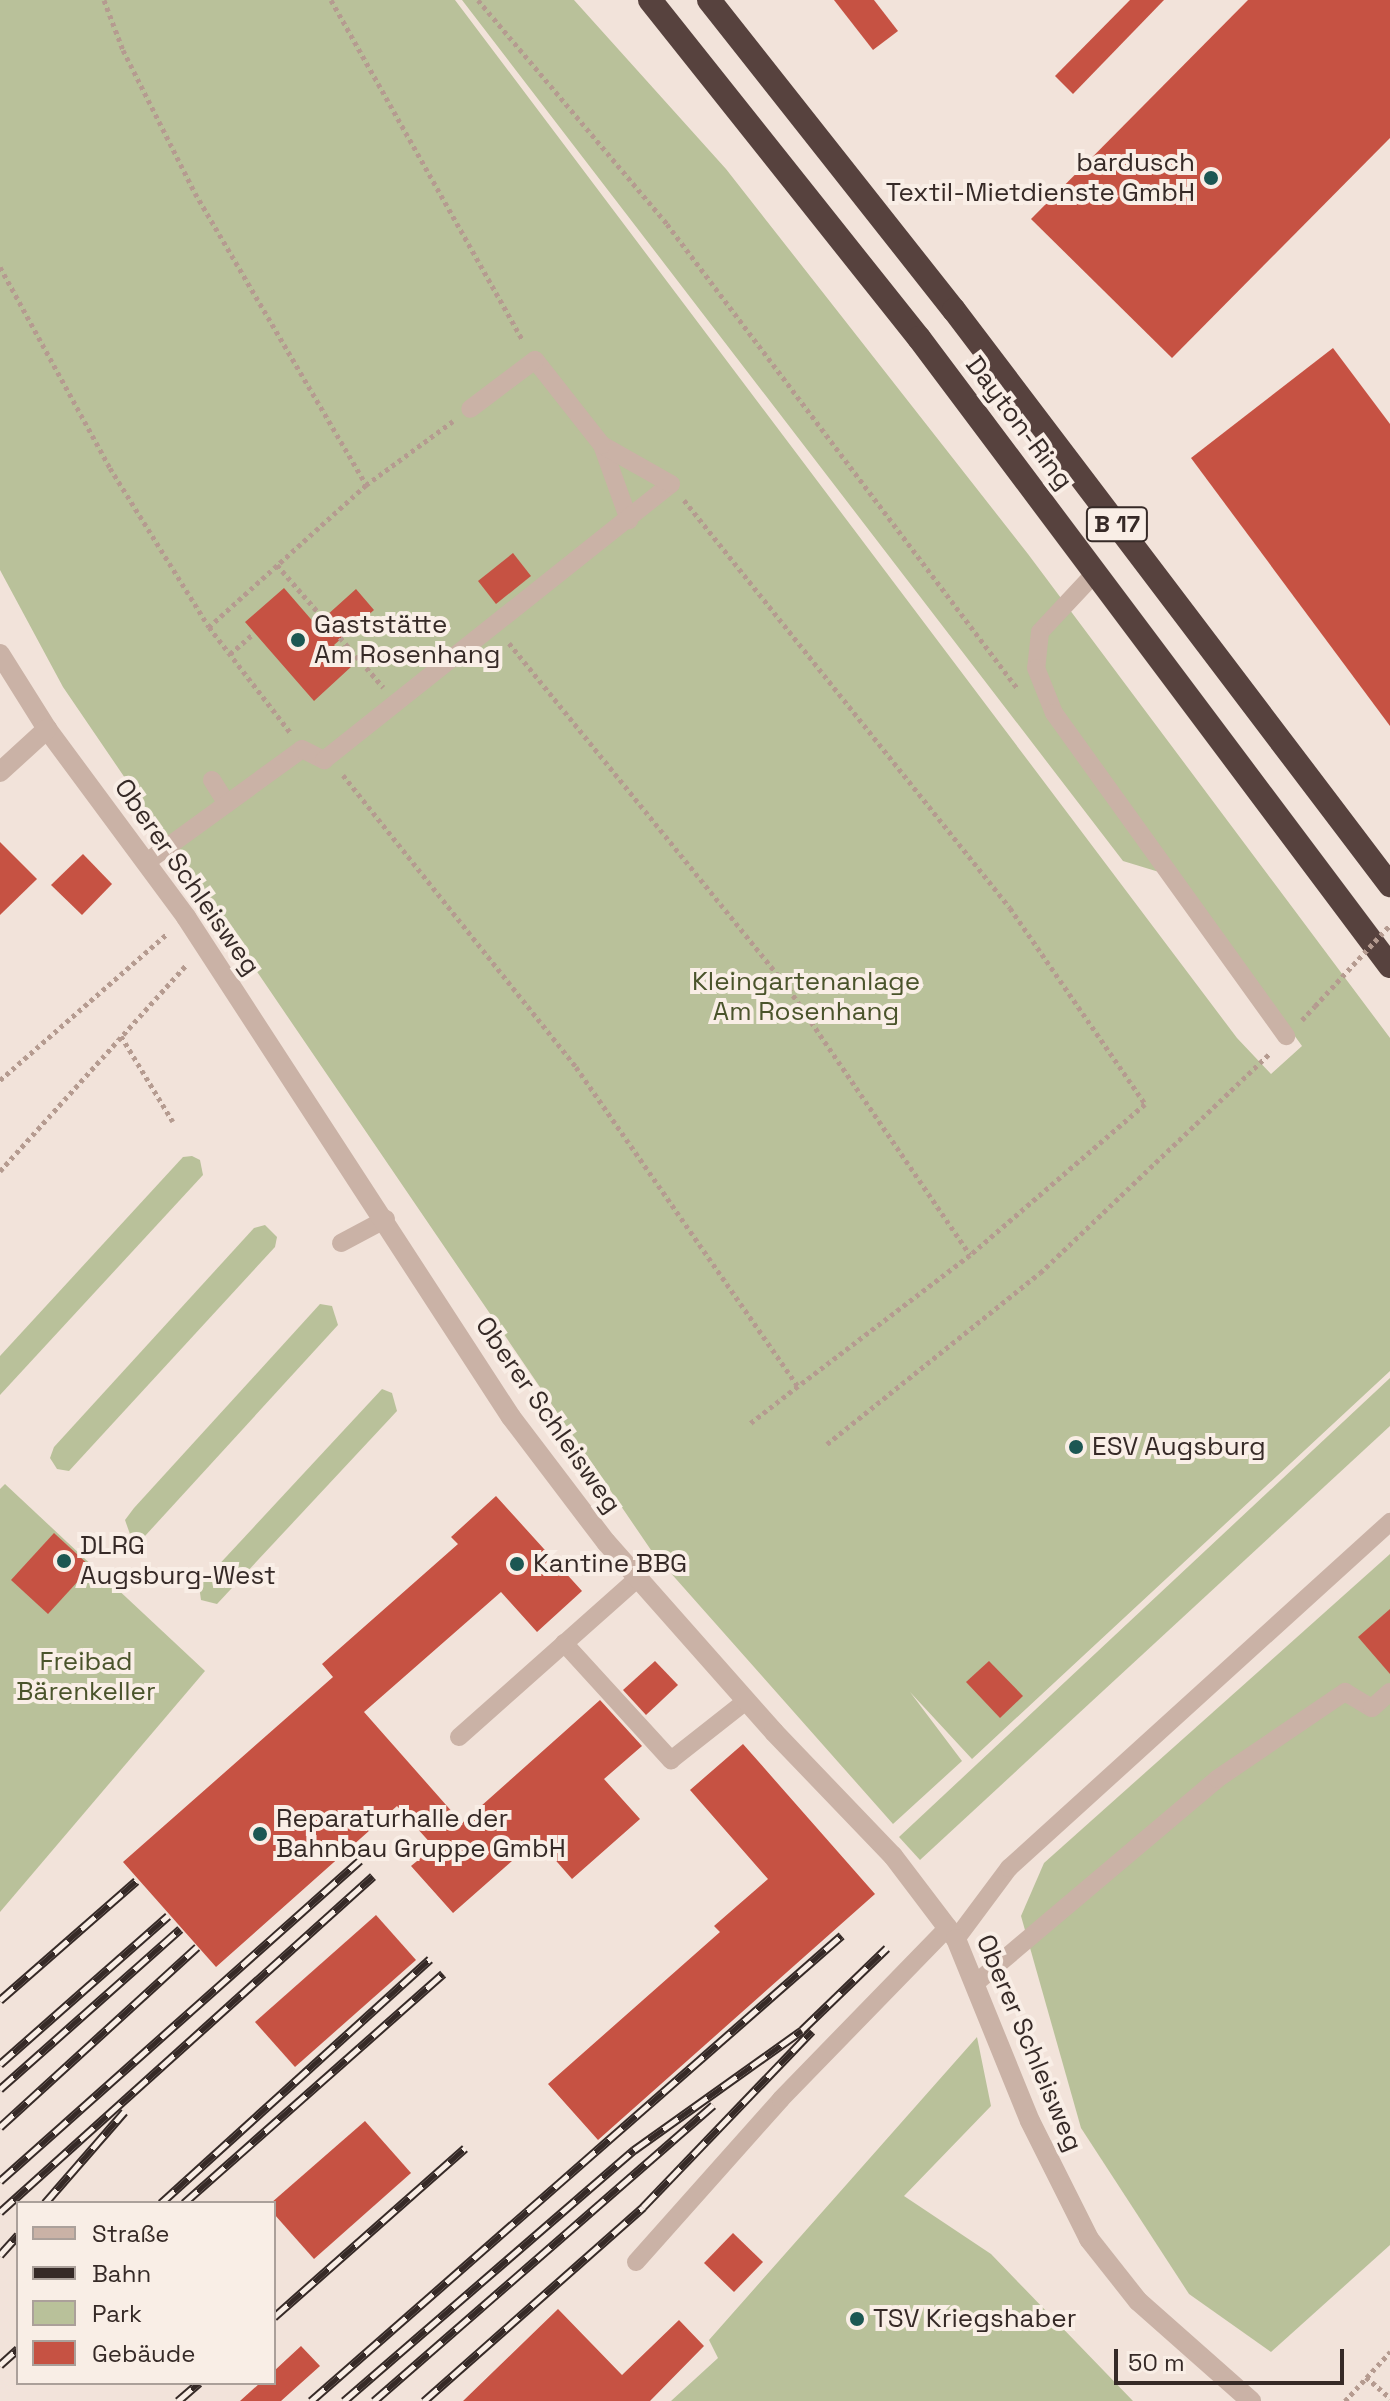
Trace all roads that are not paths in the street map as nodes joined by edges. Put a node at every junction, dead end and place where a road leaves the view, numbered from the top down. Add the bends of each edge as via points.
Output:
1 (630, 0) edge
2 (650, 0) edge
3 (709, 0) edge
4 (685, 42) junction
5 (470, 409) road end
6 (602, 445) junction
7 (629, 520) junction
8 (1097, 571) junction
9 (0, 654) edge
10 (47, 729) junction
11 (0, 772) edge
12 (212, 780) dead end
13 (227, 804) junction
14 (148, 861) junction
15 (1390, 885) edge
16 (1390, 966) edge
17 (1286, 1036) road end
18 (386, 1219) junction
19 (341, 1243) dead end
20 (1390, 1522) edge
21 (638, 1578) junction
22 (564, 1643) junction
23 (1390, 1692) edge
24 (746, 1701) junction
25 (459, 1737) dead end
26 (952, 1933) junction
27 (977, 1982) junction
28 (636, 2262) dead end
29 (1251, 2401) edge

1 - 4 highway
2 - 4 highway, Dayton-Ring / B 17
3 - 15 highway, Dayton-Ring / B 17 via 954,310
4 - 8 highway, Dayton-Ring / B 17
5 - 6 lane via 535,360
6 - 7 lane
6 - 7 lane via 671,484
7 - 13 lane via 324,760 302,749
8 - 16 highway, Dayton-Ring / B 17
8 - 17 lane via 1040,632 1036,668 1054,713
9 - 10 street, Oberer Schleisweg
10 - 11 street
10 - 14 street, Oberer Schleisweg
12 - 13 lane
13 - 14 lane
14 - 18 street, Oberer Schleisweg
18 - 19 lane
18 - 21 street, Oberer Schleisweg via 511,1417
20 - 26 lane via 1009,1868
21 - 22 lane
21 - 24 street, Oberer Schleisweg
22 - 24 lane via 671,1760
22 - 25 lane
23 - 27 lane via 1372,1708 1345,1692 1217,1779
24 - 26 street, Oberer Schleisweg via 893,1856
26 - 27 street, Oberer Schleisweg
26 - 28 lane via 781,2099
27 - 29 street, Oberer Schleisweg via 1030,2121 1089,2239 1138,2301

